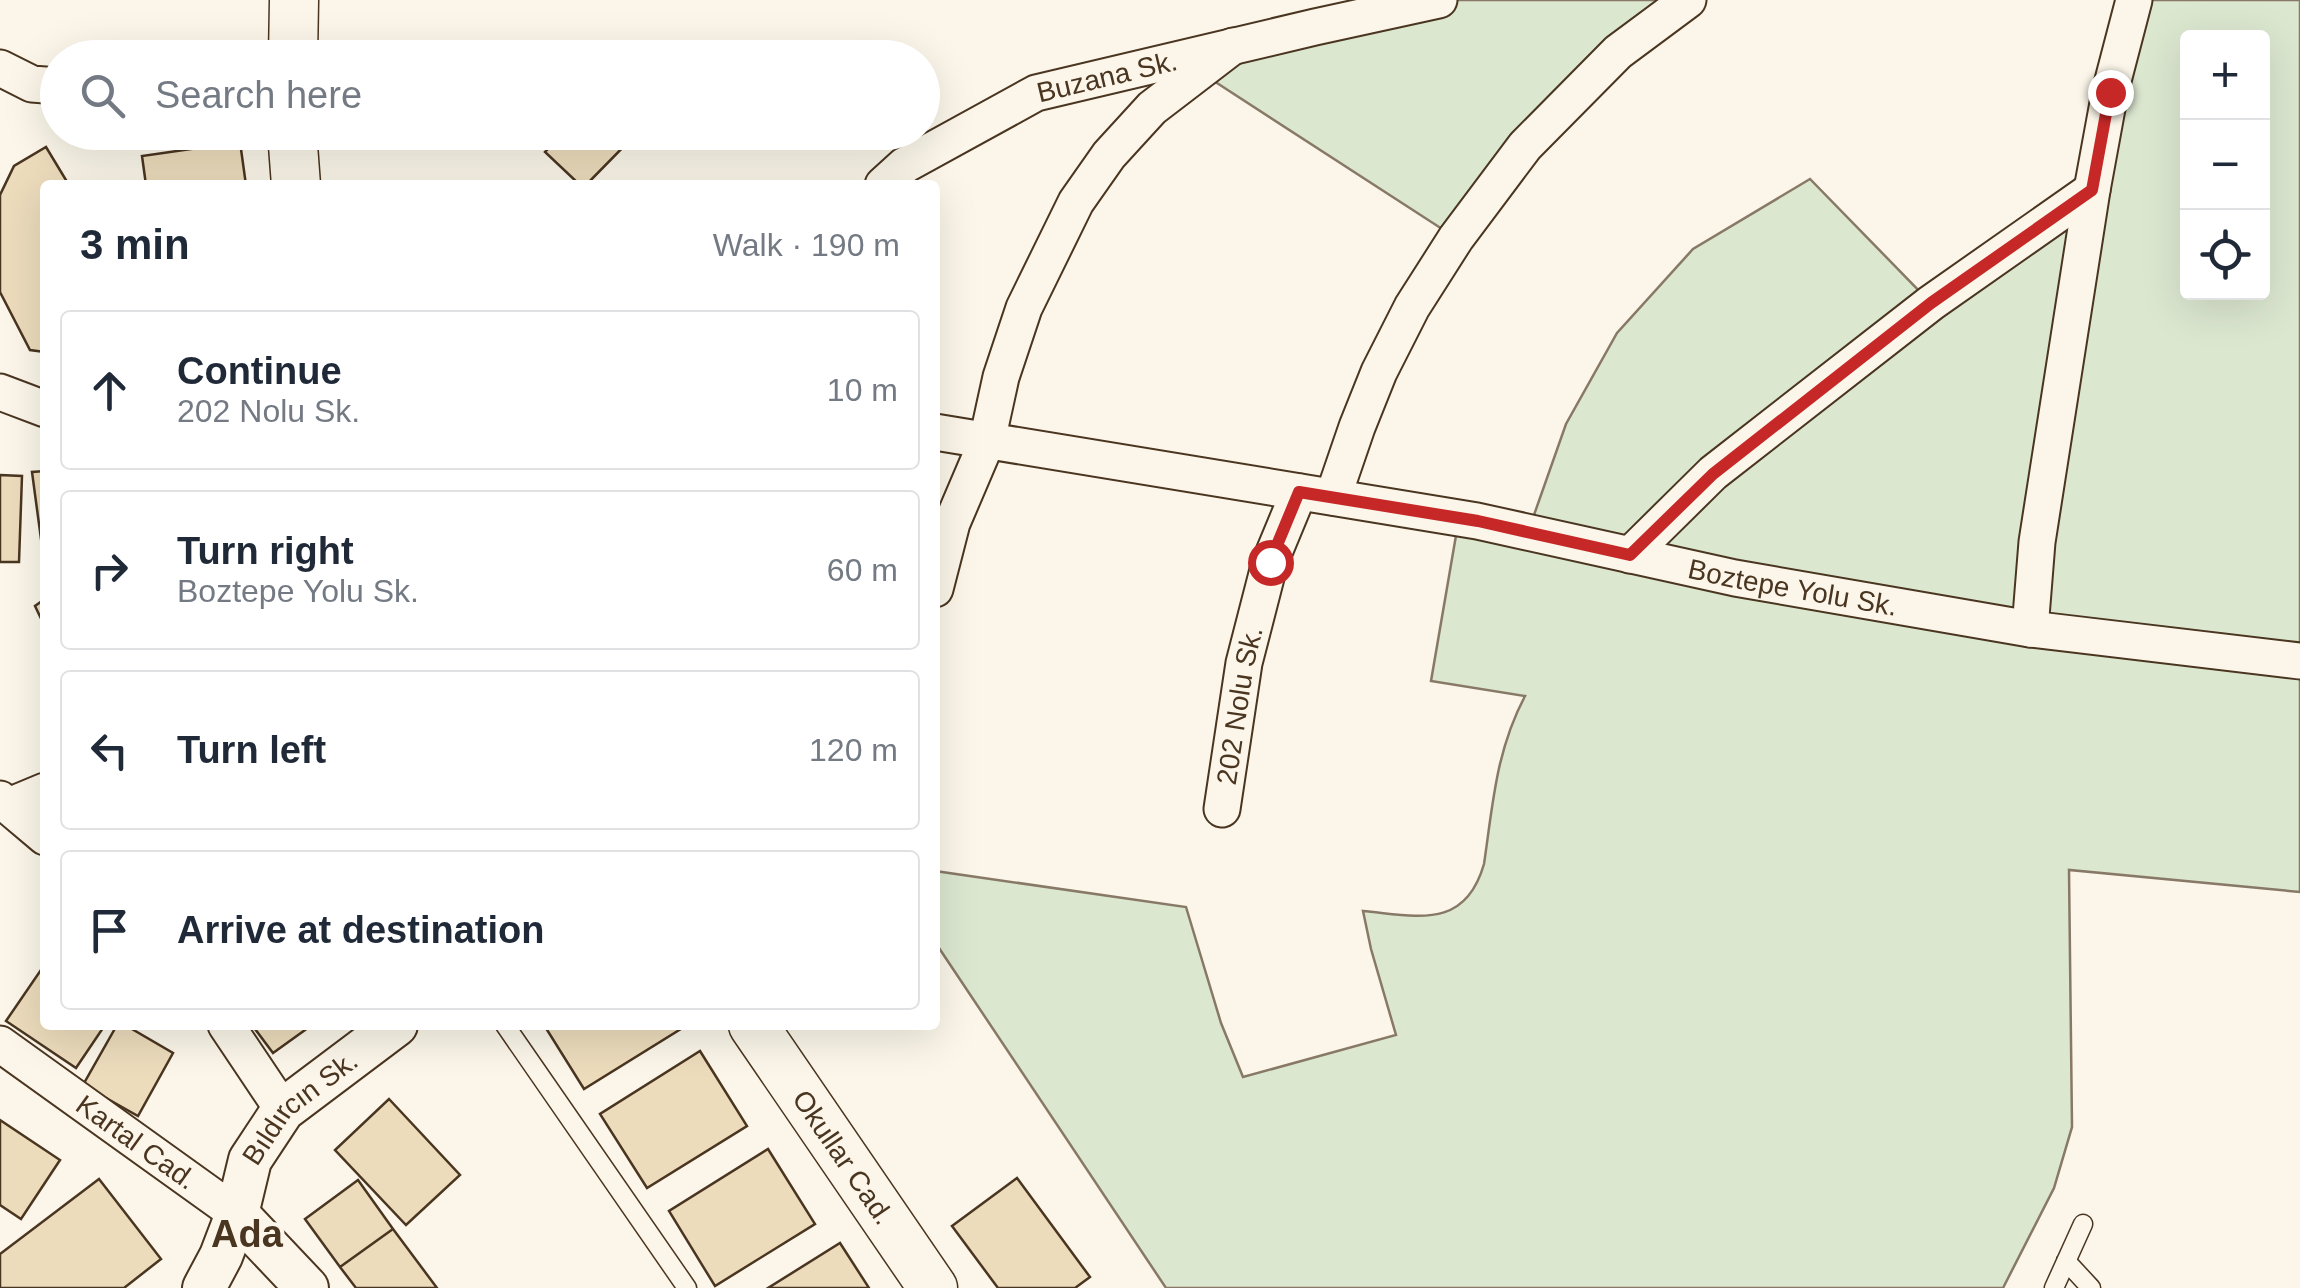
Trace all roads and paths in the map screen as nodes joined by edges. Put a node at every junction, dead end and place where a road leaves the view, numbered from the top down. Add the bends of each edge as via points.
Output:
1 (294, 0) edge
2 (1340, 0) edge
3 (1439, 0) edge
4 (1688, 0) edge
5 (2134, 0) edge
6 (1315, 27) junction
7 (293, 40) edge
8 (1232, 46) junction
9 (0, 68) edge
10 (40, 85) edge
11 (940, 146) edge
12 (293, 150) edge
13 (933, 150) edge
14 (296, 180) edge
15 (888, 180) edge
16 (2092, 190) junction
17 (0, 392) edge
18 (40, 407) edge
19 (940, 433) edge
20 (987, 441) junction
21 (1316, 495) junction
22 (1630, 555) junction
23 (940, 570) edge
24 (2030, 630) junction
25 (2300, 661) edge
26 (40, 793) edge
27 (4, 802) edge
28 (1222, 809) dead end
29 (40, 834) edge
30 (229, 1030) edge
31 (389, 1030) edge
32 (508, 1030) edge
33 (756, 1030) edge
34 (0, 1044) edge
35 (283, 1110) junction
36 (237, 1214) junction
37 (2083, 1224) dead end
38 (2066, 1261) junction
39 (204, 1288) edge
40 (307, 1288) edge
41 (686, 1288) edge
42 (933, 1288) edge
43 (2054, 1288) edge
44 (2090, 1288) edge

1 - 7 main road
2 - 6 street
3 - 6 street, Buzana Sk.
4 - 21 street, 202 Nolu Sk. via 1618,52 1525,146 1412,307 1356,428
5 - 16 street
6 - 8 street, Buzana Sk.
8 - 11 street, Buzana Sk. via 1036,94
8 - 20 street via 1152,108 1076,202 1024,308
9 - 10 street
12 - 14 main road
13 - 15 street, Buzana Sk.
16 - 22 street via 1931,303 1744,449
16 - 24 street via 2037,542
17 - 18 street
19 - 20 street, Boztepe Yolu Sk.
20 - 21 street, Boztepe Yolu Sk.
20 - 23 street
21 - 22 street, Boztepe Yolu Sk.
21 - 28 street, 202 Nolu Sk. via 1270,562 1244,663
22 - 24 street, Boztepe Yolu Sk.
24 - 25 street, Boztepe Yolu Sk.
26 - 27 street
27 - 29 street
30 - 35 street
31 - 35 street, Bıldırcın Sk.
32 - 41 lane
33 - 42 main road, Okullar Cad.
34 - 36 street, Kartal Cad.
35 - 36 street, Bıldırcın Sk. via 250,1160
36 - 39 street, Bıldırcın Sk.
36 - 40 street, Kartal Cad.
37 - 38 lane
38 - 43 lane
38 - 44 lane

